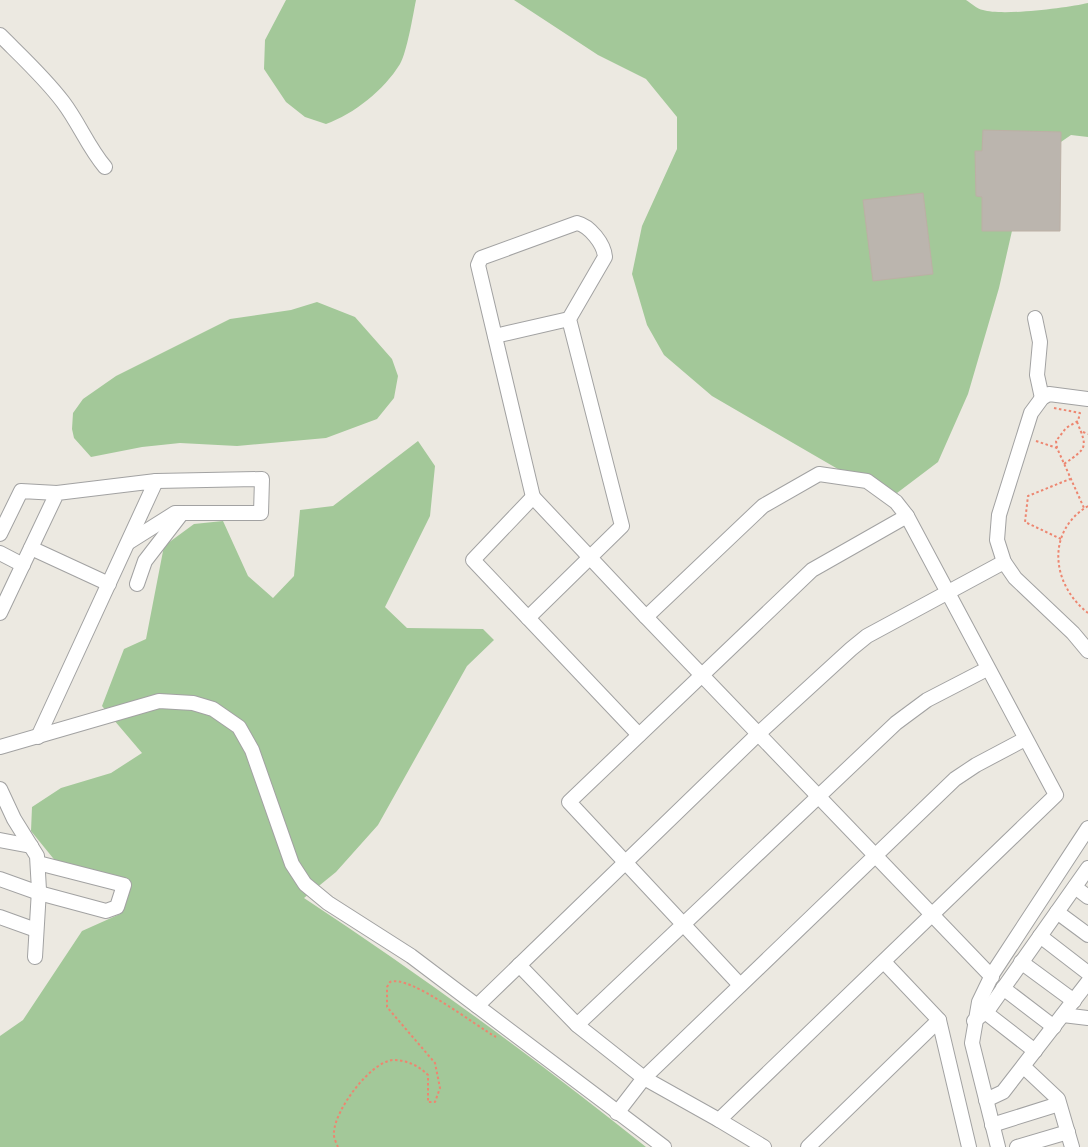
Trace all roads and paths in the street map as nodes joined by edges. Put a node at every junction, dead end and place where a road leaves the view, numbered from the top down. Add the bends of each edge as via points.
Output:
1 (0, 35) edge
2 (105, 167) dead end
3 (1035, 318) dead end
4 (569, 319) junction
5 (495, 336) junction
6 (1042, 398) junction
7 (1088, 399) edge
8 (1077, 422) junction
9 (1083, 432) junction
10 (1088, 434) edge
11 (1023, 436) junction
12 (1058, 448) junction
13 (1064, 464) junction
14 (1070, 479) junction
15 (156, 481) junction
16 (57, 493) junction
17 (533, 498) junction
18 (1088, 506) edge
19 (1084, 508) junction
20 (182, 513) junction
21 (907, 516) junction
22 (0, 534) edge
23 (1062, 539) junction
24 (128, 542) junction
25 (31, 548) junction
26 (0, 553) edge
27 (590, 558) junction
28 (1004, 562) junction
29 (23, 564) junction
30 (109, 584) junction
31 (137, 584) dead end
32 (946, 593) junction
33 (0, 613) edge
34 (1088, 613) edge
35 (646, 617) junction
36 (528, 618) junction
37 (1088, 651) edge
38 (988, 669) junction
39 (702, 676) junction
40 (758, 734) junction
41 (639, 735) junction
42 (38, 737) junction
43 (1025, 739) junction
44 (0, 747) edge
45 (0, 789) edge
46 (818, 797) junction
47 (1088, 828) edge
48 (0, 840) edge
49 (31, 846) junction
50 (875, 856) junction
51 (625, 862) junction
52 (38, 863) junction
53 (1088, 868) edge
54 (0, 879) edge
55 (1075, 887) junction
56 (39, 893) junction
57 (1088, 897) edge
58 (1057, 912) junction
59 (932, 915) junction
60 (0, 917) edge
61 (684, 924) junction
62 (36, 930) junction
63 (1088, 935) edge
64 (1040, 936) junction
65 (35, 957) dead end
66 (884, 962) junction
67 (1021, 962) junction
68 (519, 965) junction
69 (1088, 973) edge
70 (992, 977) junction
71 (1088, 982) edge
72 (740, 985) junction
73 (1003, 988) junction
74 (1074, 1001) junction
75 (477, 1006) junction
76 (1063, 1015) junction
77 (979, 1017) junction
78 (1088, 1018) edge
79 (939, 1020) junction
80 (577, 1025) junction
81 (1054, 1027) junction
82 (518, 1037) junction
83 (1035, 1051) junction
84 (1024, 1067) junction
85 (644, 1078) junction
86 (986, 1100) junction
87 (1059, 1104) junction
88 (617, 1113) junction
89 (719, 1120) junction
90 (992, 1125) junction
91 (1068, 1132) junction
92 (338, 1147) edge
93 (664, 1147) edge
94 (764, 1147) edge
95 (808, 1147) edge
96 (969, 1147) edge
97 (998, 1147) edge
98 (1017, 1147) edge
99 (1072, 1147) edge

1 - 2 street via 50,85
3 - 6 street via 1040,342 1037,375
4 - 5 street
4 - 5 street via 605,257 604,248 584,225 577,223 481,258 478,265
4 - 27 street via 622,526
5 - 17 street
6 - 7 street via 1058,394
6 - 8 path via 1061,411 1080,413
6 - 11 street via 1031,413
8 - 9 path
8 - 12 path via 1060,434 1056,441
9 - 10 path
9 - 13 path via 1086,446
11 - 12 path
11 - 28 street via 999,515 997,540
12 - 13 path
13 - 14 path
14 - 19 path
14 - 23 path via 1028,496 1025,522
15 - 16 street
15 - 20 street via 262,479 261,513
15 - 24 street
16 - 22 street via 21,491
16 - 25 street
17 - 27 street
17 - 36 street via 473,560
18 - 19 path
19 - 23 path via 1070,522
20 - 24 street via 175,512
20 - 31 street via 145,561
21 - 32 street
21 - 35 street via 896,502 867,481 819,474 763,506
21 - 39 street via 812,570
23 - 34 path via 1058,550 1062,581 1067,592
24 - 30 street
25 - 29 street
25 - 30 street
26 - 29 street
27 - 35 street
27 - 36 street
28 - 32 street
28 - 37 street via 1015,578
29 - 33 street
30 - 42 street
32 - 38 street
32 - 40 street via 867,636
35 - 39 street
36 - 41 street
38 - 43 street
38 - 46 street via 914,708
39 - 40 street
39 - 41 street
40 - 46 street
40 - 51 street
41 - 51 street via 568,802
42 - 44 street
42 - 75 street via 158,701 193,703 213,709 239,727 252,750 292,864 305,884 328,903 411,956
43 - 50 street via 955,779
43 - 59 street via 1056,795
45 - 49 street
46 - 50 street
46 - 61 street
47 - 70 street
48 - 49 street
49 - 52 street
50 - 59 street
50 - 72 street
51 - 61 street
51 - 68 street
52 - 56 street
52 - 56 street via 124,885 117,907 106,911
53 - 55 street
54 - 56 street
55 - 57 street
55 - 58 street
56 - 62 street
58 - 63 street
58 - 64 street
59 - 66 street
59 - 70 street
60 - 62 street
61 - 72 street
61 - 80 street
62 - 65 street
64 - 67 street
64 - 69 street
66 - 79 street
66 - 89 street
67 - 73 street
67 - 74 street
68 - 75 street
68 - 80 street
70 - 77 street via 979,1002
71 - 74 street
72 - 85 street
73 - 77 street
73 - 81 street
74 - 76 street
75 - 82 street
76 - 78 street
76 - 81 street
77 - 83 street
77 - 86 street via 972,1043
79 - 95 street
79 - 96 street
80 - 85 street
81 - 83 street
82 - 88 street
82 - 92 path via 510,1045 425,991 408,983 390,982 387,1007 435,1063 440,1088 435,1102 428,1102 428,1075 418,1065 392,1060 370,1072 341,1106 334,1133
83 - 84 street
84 - 86 street via 1003,1092
84 - 87 street via 1058,1099
85 - 88 street
85 - 89 street
86 - 90 street
87 - 90 street
87 - 91 street
88 - 93 street
89 - 94 street
90 - 97 street
91 - 98 street
91 - 99 street

